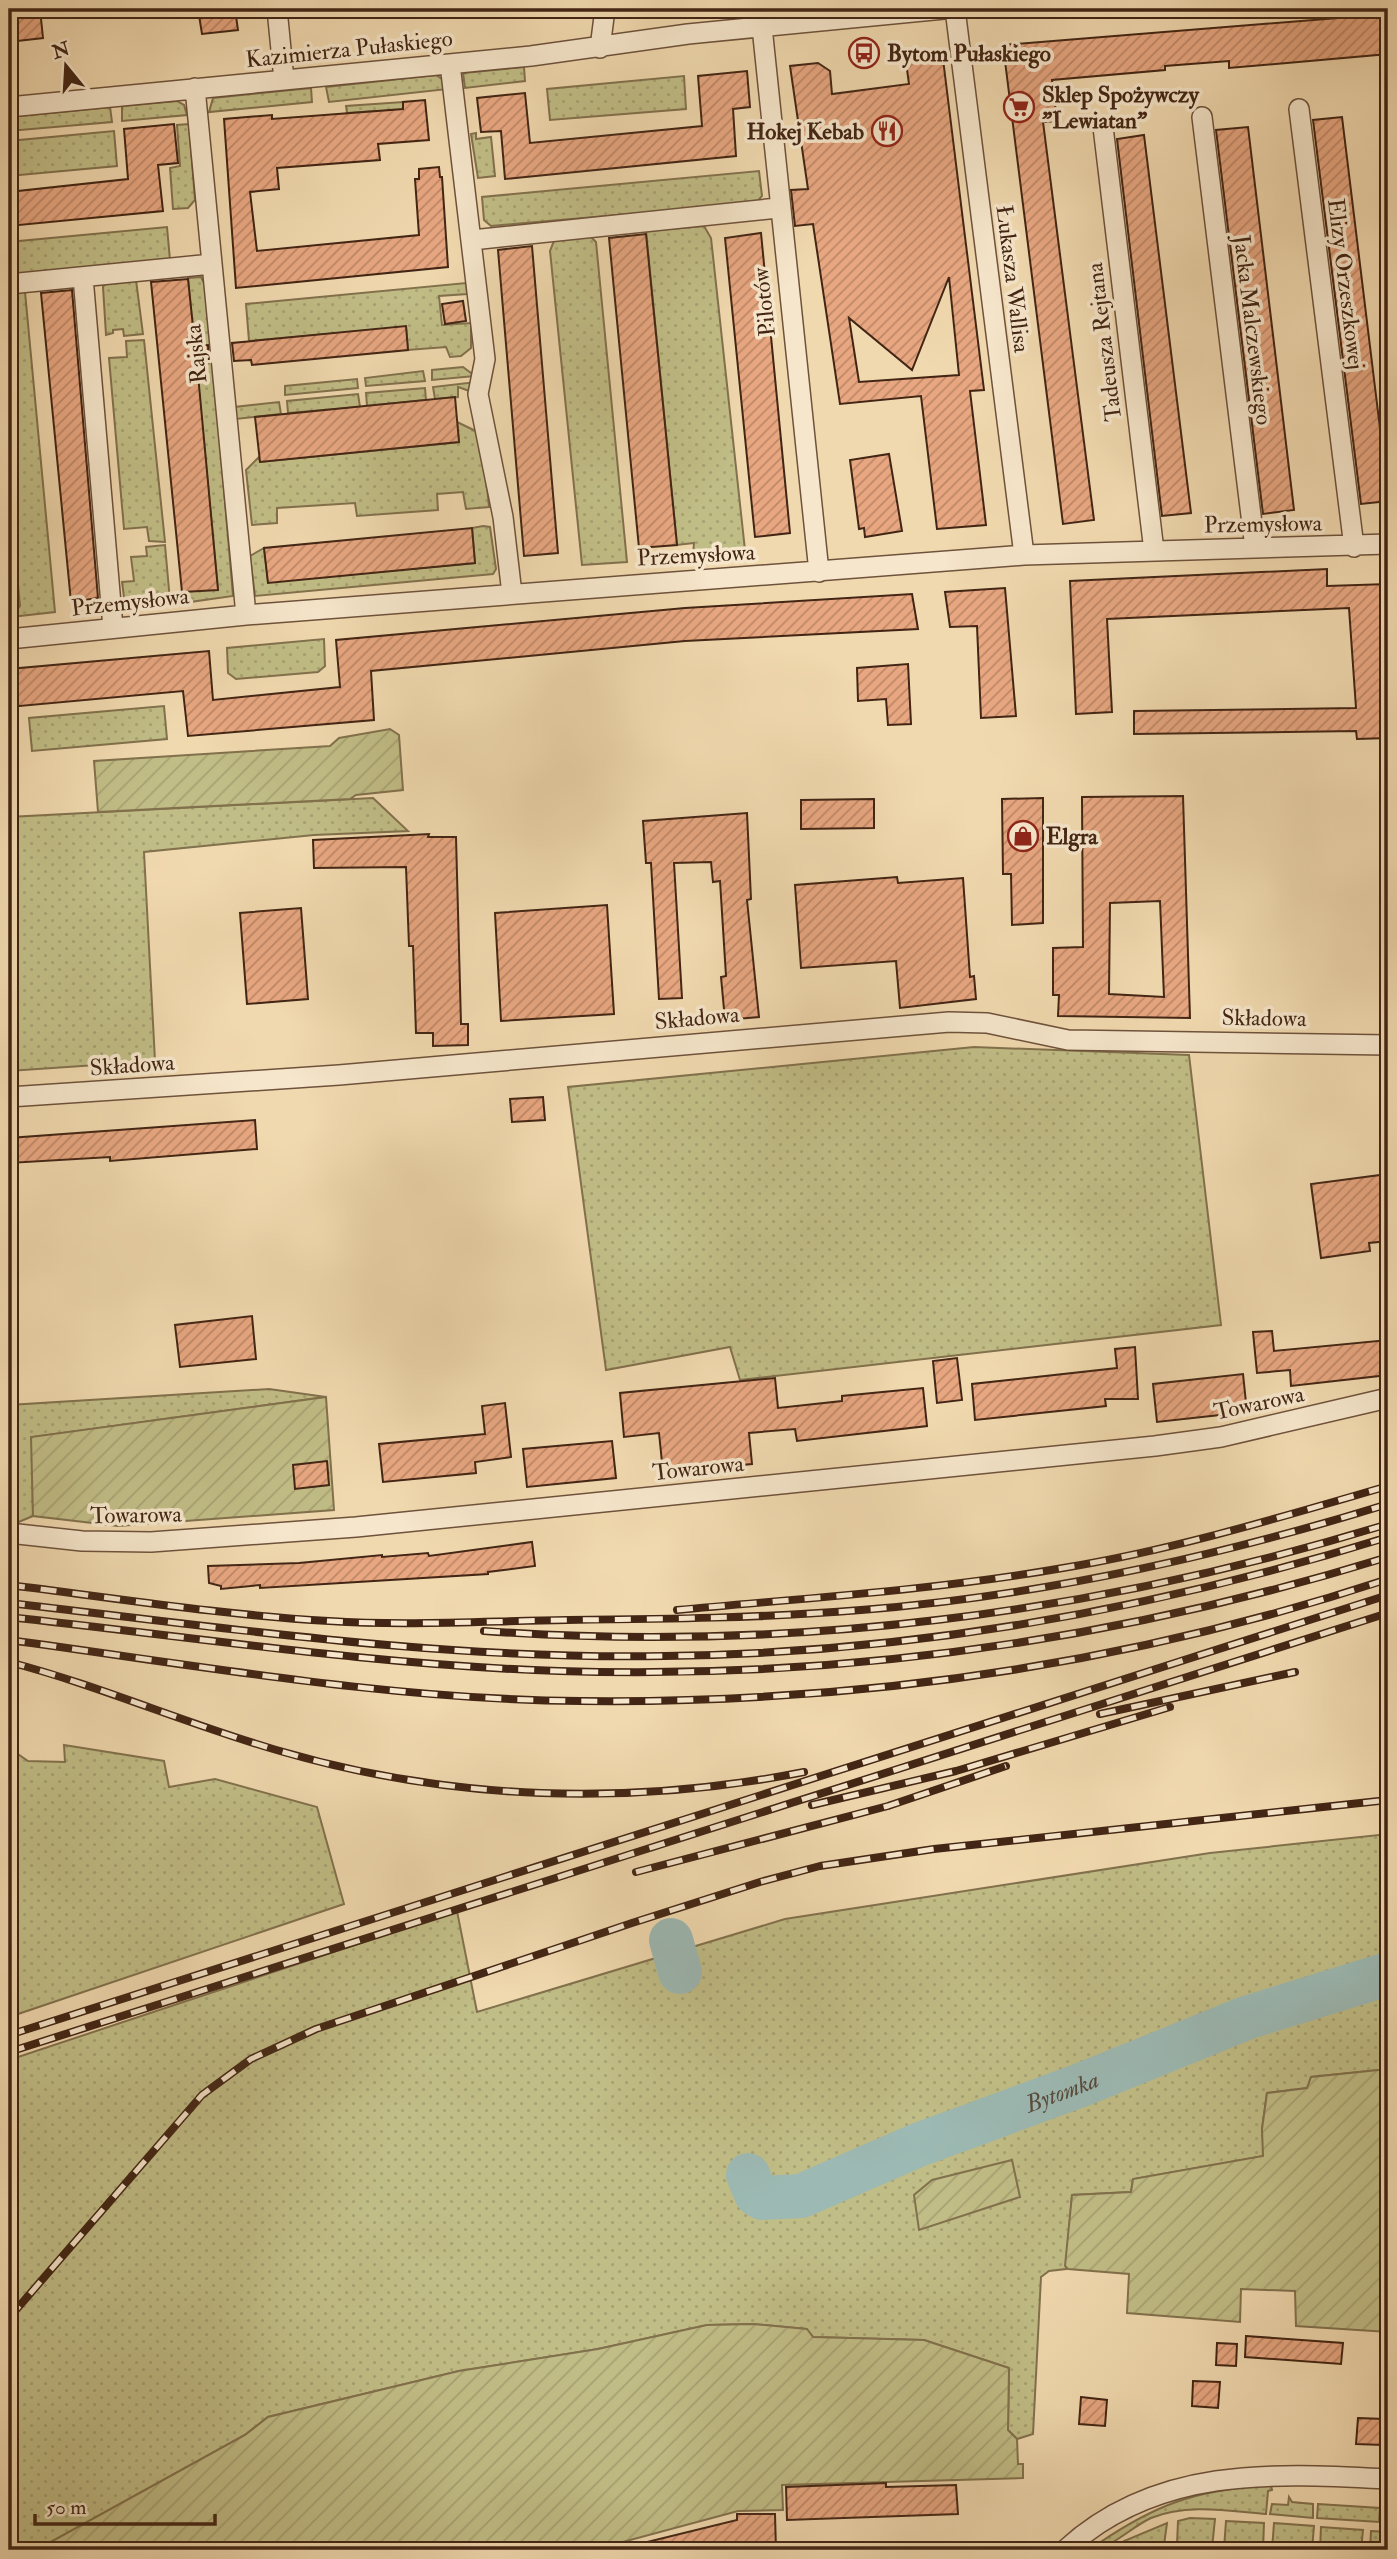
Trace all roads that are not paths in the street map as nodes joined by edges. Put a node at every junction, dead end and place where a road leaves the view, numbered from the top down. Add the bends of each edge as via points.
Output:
1 (277, 9) edge
2 (605, 9) edge
3 (944, 9) edge
4 (955, 9) edge
5 (762, 27) junction
6 (600, 48) junction
7 (450, 64) junction
8 (284, 80) junction
9 (195, 88) junction
10 (9, 107) edge
11 (1299, 110) dead end
12 (1202, 117) dead end
13 (1103, 127) dead end
14 (778, 208) junction
15 (472, 240) junction
16 (212, 264) junction
17 (83, 277) junction
18 (9, 284) edge
19 (1388, 544) edge
20 (1354, 547) junction
21 (1255, 548) junction
22 (1154, 551) junction
23 (1024, 555) junction
24 (819, 572) junction
25 (512, 594) junction
26 (246, 615) junction
27 (113, 628) junction
28 (9, 639) edge
29 (1388, 1045) edge
30 (9, 1097) edge
31 (1388, 1398) edge
32 (9, 1533) edge
33 (1388, 2479) edge
34 (1065, 2550) edge

1 - 8 street
2 - 6 street
3 - 5 street, Kazimierza Pułaskiego
4 - 23 street, Łukasza Wallisa
5 - 6 street, Kazimierza Pułaskiego
5 - 14 street, Pilotów
6 - 7 street, Kazimierza Pułaskiego
7 - 8 street, Kazimierza Pułaskiego
7 - 15 street
8 - 9 street, Kazimierza Pułaskiego
9 - 10 street, Kazimierza Pułaskiego
9 - 16 street, Rajska
11 - 20 street, Elizy Orzeszkowej
12 - 21 street, Jacka Malczewskiego
13 - 22 street, Tadeusza Rejtana
14 - 15 street
14 - 24 street, Pilotów
15 - 25 street via 485,359 478,394 503,517
16 - 17 street
16 - 26 street, Rajska
17 - 18 street
17 - 27 street
19 - 20 street, Przemysłowa
20 - 21 street, Przemysłowa
21 - 22 street, Przemysłowa
22 - 23 street, Przemysłowa
23 - 24 street, Przemysłowa
24 - 25 street, Przemysłowa
25 - 26 street, Przemysłowa
26 - 27 street, Przemysłowa
27 - 28 street, Przemysłowa
29 - 30 street, Składowa via 1068,1040 987,1023 949,1022 313,1077
31 - 32 street, Towarowa via 1221,1437 1154,1446 455,1518 152,1542
33 - 34 street via 1241,2475 1191,2484 1144,2500

